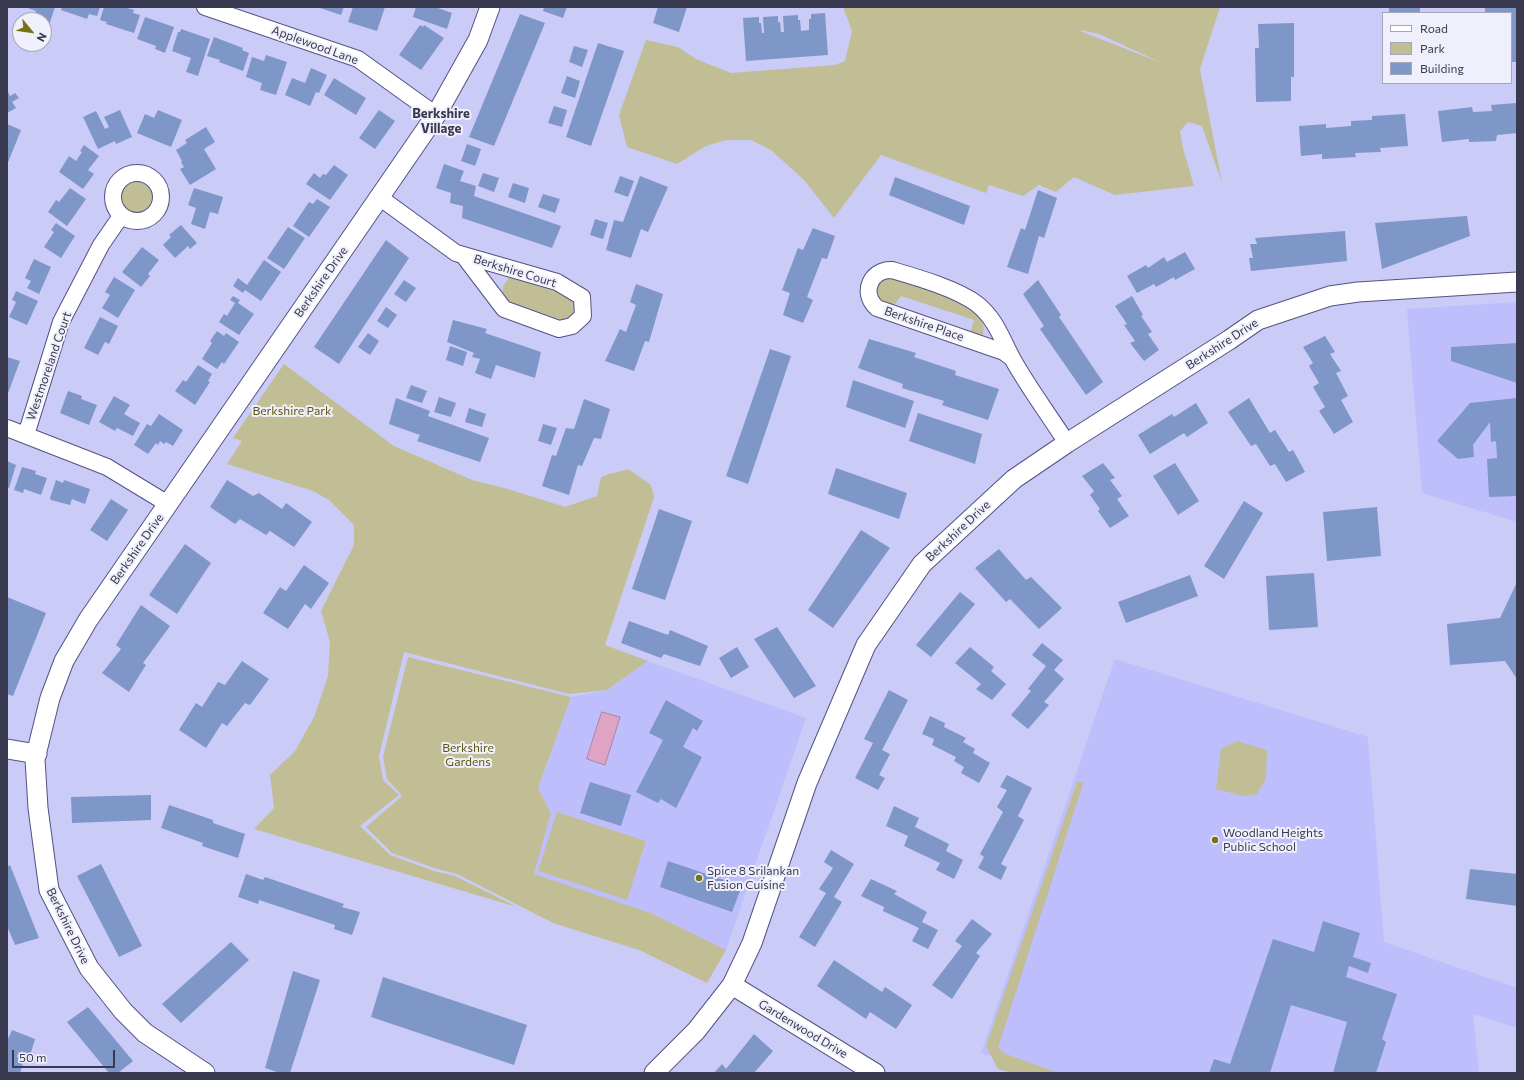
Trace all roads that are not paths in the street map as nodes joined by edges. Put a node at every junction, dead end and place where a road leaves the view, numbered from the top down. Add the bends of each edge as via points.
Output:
1 (205, 7) edge
2 (490, 7) edge
3 (436, 115) junction
4 (379, 197) junction
5 (121, 216) dead end
6 (463, 255) junction
7 (1517, 282) edge
8 (1012, 358) junction
9 (7, 428) edge
10 (26, 435) junction
11 (1067, 443) junction
12 (168, 504) junction
13 (7, 749) edge
14 (36, 754) junction
15 (732, 985) junction
16 (205, 1073) edge
17 (654, 1073) edge
18 (875, 1073) edge

1 - 3 street, Applewood Lane via 358,59
2 - 3 street, Berkshire Drive via 478,40
3 - 4 street, Berkshire Drive
4 - 6 street, Berkshire Court via 456,253
4 - 12 street, Berkshire Drive
5 - 10 street, Westmoreland Court via 101,245 61,322
6 - 6 street, Berkshire Court via 557,282 582,297 583,316 572,326 559,329 504,309
7 - 11 street, Berkshire Drive via 1330,296 1258,320
8 - 8 street, Berkshire Place via 989,315 966,296 892,270 878,272 872,279 869,297 877,308 1004,352
8 - 11 street, Berkshire Place
9 - 10 street
10 - 12 street via 107,467
11 - 15 street, Berkshire Drive via 1014,479 922,564 866,645 807,783 752,943
12 - 14 street, Berkshire Drive via 92,613 64,661 50,698
13 - 14 street
14 - 16 street, Berkshire Drive via 38,808 49,890 89,968 123,1011 145,1033
15 - 17 street, Berkshire Drive via 696,1031
15 - 18 street, Gardenwood Drive

